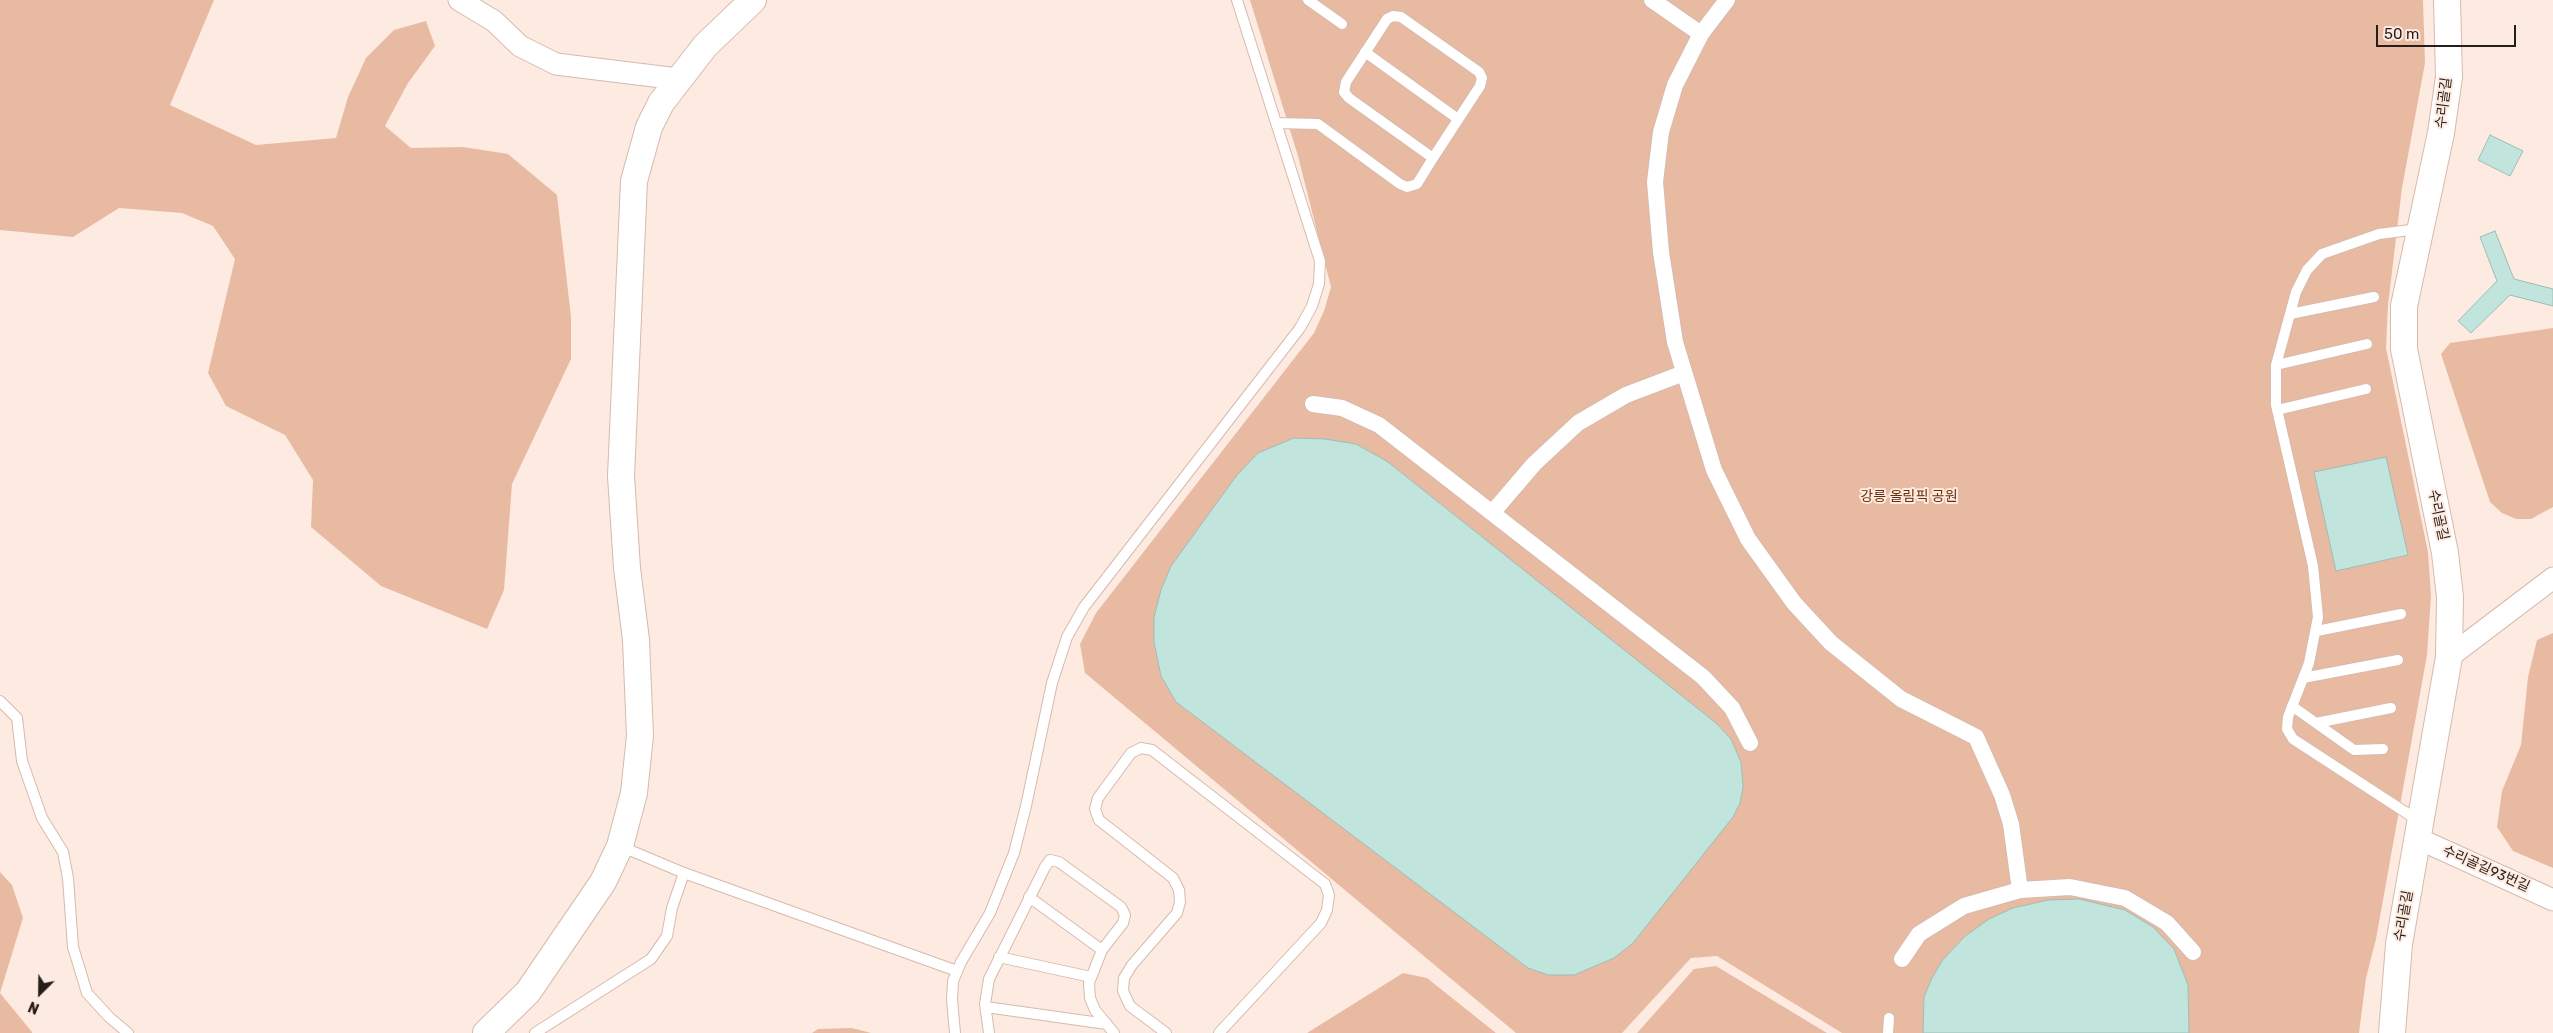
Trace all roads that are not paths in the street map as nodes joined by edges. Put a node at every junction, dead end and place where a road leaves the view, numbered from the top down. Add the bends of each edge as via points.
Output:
1 (459, 0) edge
2 (753, 0) edge
3 (1237, 0) edge
4 (1308, 0) edge
5 (1652, 0) edge
6 (1727, 0) edge
7 (2447, 0) edge
8 (1342, 24) dead end
9 (1701, 34) junction
10 (1366, 52) junction
11 (678, 78) junction
12 (1458, 119) junction
13 (1276, 124) junction
14 (1434, 158) junction
15 (2419, 229) junction
16 (2374, 297) dead end
17 (2290, 314) junction
18 (2367, 344) dead end
19 (2276, 365) junction
20 (1684, 373) junction
21 (2366, 389) dead end
22 (1313, 404) dead end
23 (2277, 410) junction
24 (1492, 513) junction
25 (2553, 578) edge
26 (2401, 614) dead end
27 (2317, 630) junction
28 (2448, 657) junction
29 (2398, 660) dead end
30 (2303, 678) junction
31 (0, 701) edge
32 (2292, 706) junction
33 (2391, 708) dead end
34 (2316, 723) junction
35 (1750, 743) dead end
36 (2383, 749) dead end
37 (2420, 831) junction
38 (620, 846) junction
39 (684, 873) junction
40 (2020, 890) junction
41 (1029, 898) junction
42 (2553, 900) edge
43 (1102, 950) junction
44 (2193, 952) dead end
45 (999, 957) junction
46 (1902, 959) dead end
47 (956, 971) junction
48 (1091, 977) junction
49 (986, 1007) junction
50 (1889, 1018) dead end
51 (1107, 1024) junction
52 (128, 1033) edge
53 (486, 1033) edge
54 (535, 1033) edge
55 (955, 1033) edge
56 (989, 1033) edge
57 (1114, 1033) edge
58 (1166, 1033) edge
59 (1219, 1033) edge
60 (1888, 1033) edge
61 (2392, 1033) edge

1 - 11 street via 494,21 520,46 556,64
2 - 11 street via 705,46
3 - 13 lane
4 - 8 lane
5 - 9 street
6 - 9 street
7 - 15 street, 수리골길 via 2448,77 2441,132
9 - 20 street via 1675,84 1661,132 1655,182 1661,252 1675,342
10 - 12 lane
10 - 12 lane via 1387,19 1401,17 1479,72 1482,78 1480,86
10 - 14 lane via 1346,82 1344,92
11 - 38 street via 649,127 634,181 621,476 636,640 640,736 634,792
12 - 14 lane
13 - 14 lane via 1318,124 1408,187 1416,184
13 - 47 lane via 1320,262 1319,284 1312,306 1300,328 1084,607 1067,637 1052,683 1026,806 1008,870 990,913
15 - 17 lane via 2378,234 2322,254 2307,270
15 - 28 street, 수리골길 via 2404,306 2404,349 2445,553 2450,597
16 - 17 lane
17 - 19 lane
18 - 19 lane
19 - 23 lane
20 - 24 street via 1626,395 1578,423 1534,464
20 - 40 street via 1714,470 1748,539 1794,603 1831,643 1900,699 1976,737 2011,824
21 - 23 lane
22 - 24 street via 1342,408 1379,425
23 - 27 lane via 2313,566
24 - 35 street via 1703,677 1732,708
25 - 28 street
26 - 27 lane
27 - 30 lane
28 - 37 street, 수리골길
29 - 30 lane
30 - 32 lane
31 - 52 lane via 17,718 22,761 42,818 63,852 73,947 87,993
32 - 34 lane
32 - 37 lane via 2287,729 2293,739
33 - 34 lane
34 - 36 lane via 2354,750
37 - 42 street, 수리골길93번길
37 - 61 street, 수리골길 via 2399,944
38 - 39 lane
38 - 53 street via 603,882 528,992
39 - 47 lane
39 - 54 lane via 667,936 651,959
40 - 44 street via 2070,887 2125,898 2167,924
40 - 46 street via 1964,906 1919,934
41 - 43 lane
41 - 43 lane via 1050,860 1059,862 1114,901 1126,915
41 - 45 lane
43 - 48 lane
45 - 48 lane
45 - 49 lane via 989,979
47 - 55 lane via 952,999
48 - 51 lane via 1090,998
49 - 51 lane
49 - 56 lane
50 - 60 lane
51 - 57 lane
58 - 59 lane via 1130,1006 1123,991 1124,978 1177,913 1179,890 1173,878 1099,820 1095,809 1098,798 1131,753 1140,748 1152,750 1325,884 1329,895 1321,923

